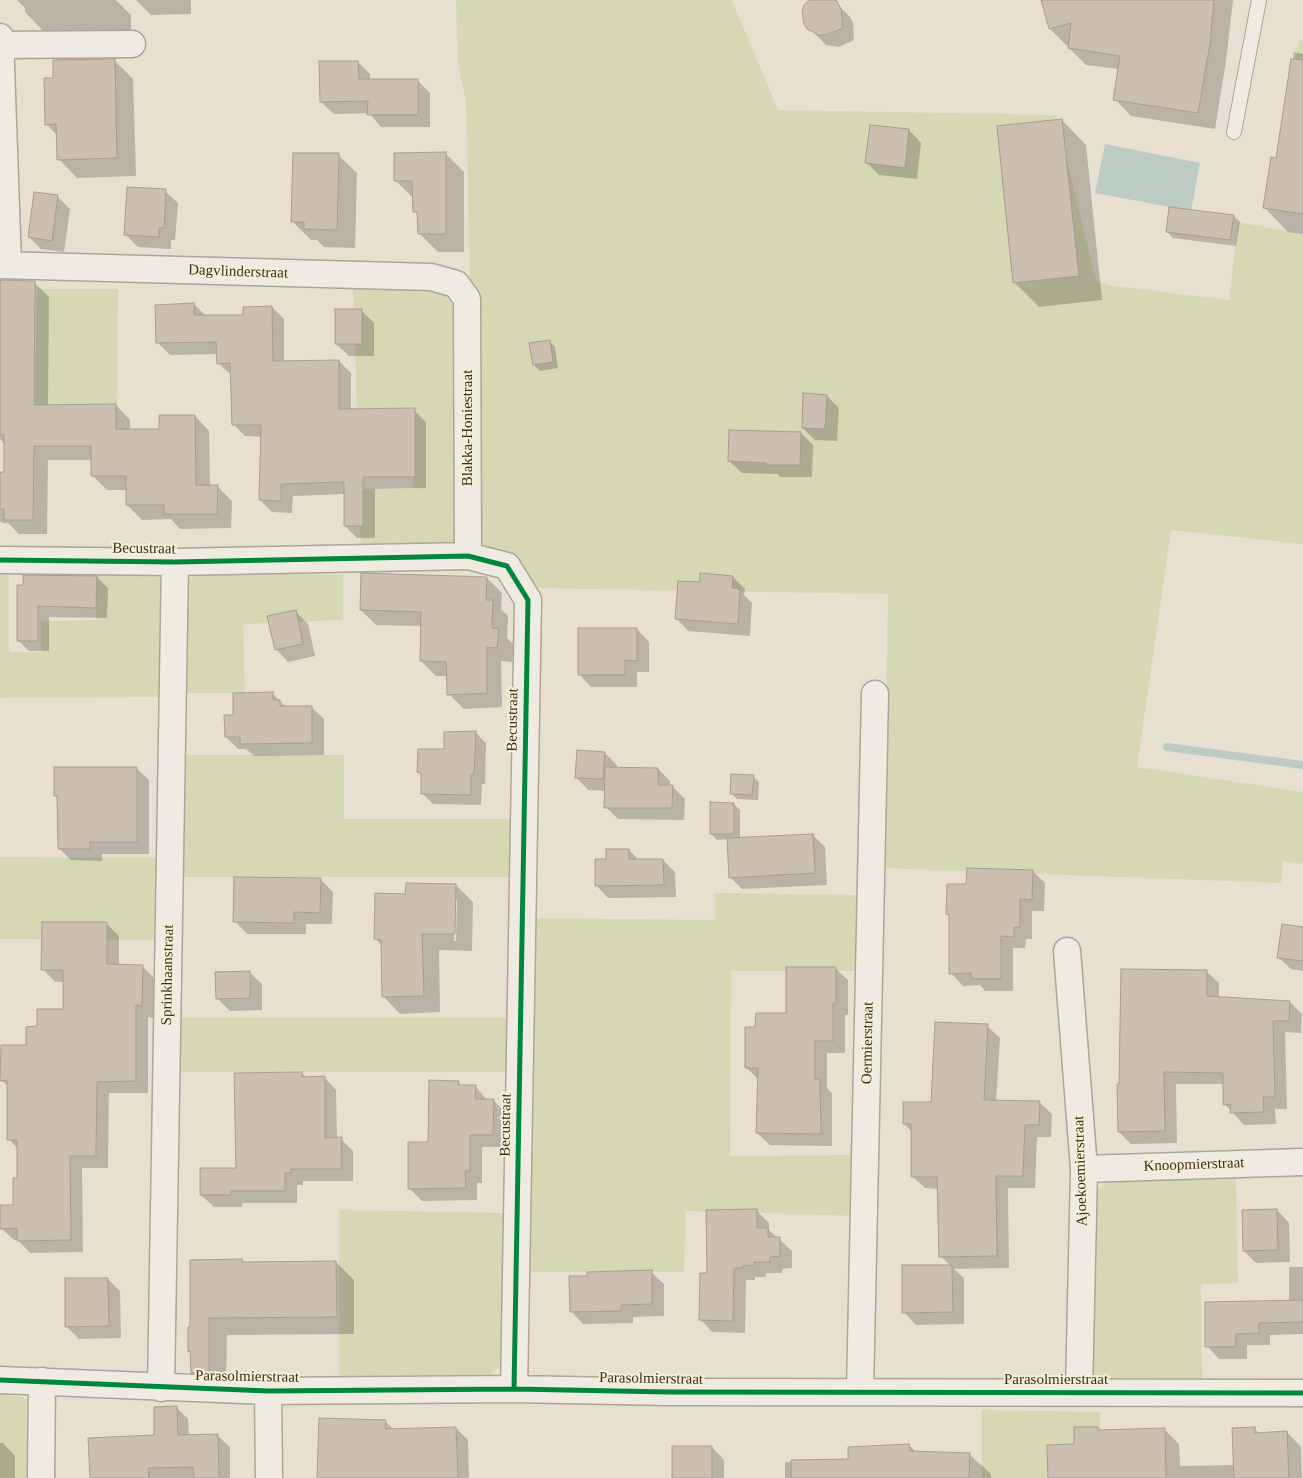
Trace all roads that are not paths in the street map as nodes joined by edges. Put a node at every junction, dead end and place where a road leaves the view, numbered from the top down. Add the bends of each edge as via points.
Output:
1 (1259, 0) edge
2 (0, 37) edge
3 (0, 44) edge
4 (132, 44) dead end
5 (1234, 132) dead end
6 (4, 265) edge
7 (467, 299) joint
8 (468, 556) junction
9 (0, 560) edge
10 (174, 562) junction
11 (875, 694) dead end
12 (1067, 951) dead end
13 (1303, 1162) edge
14 (1084, 1169) junction
15 (0, 1380) edge
16 (42, 1381) junction
17 (161, 1388) junction
18 (514, 1389) junction
19 (268, 1391) junction
20 (860, 1392) junction
21 (1079, 1392) junction
22 (1303, 1393) edge
23 (41, 1478) edge
24 (269, 1478) edge

1 - 5 lane
2 - 3 street
3 - 4 street
3 - 6 street
6 - 7 street, Dagvlinderstraat via 431,277 456,284
7 - 8 street, Blakka-Honiestraat
8 - 10 street, Becustraat
8 - 18 street, Becustraat via 507,566 528,600
9 - 10 street, Becustraat
10 - 17 street, Sprinkhaanstraat
11 - 20 street, Oermierstraat
12 - 14 street, Ajoekoemierstraat
13 - 14 street, Knoopmierstraat
14 - 21 street, Ajoekoemierstraat
15 - 16 street, Parasolmierstraat
16 - 17 street, Parasolmierstraat
16 - 23 street
17 - 19 street, Parasolmierstraat
18 - 19 street, Parasolmierstraat
18 - 20 street, Parasolmierstraat
19 - 24 street
20 - 21 street, Parasolmierstraat
21 - 22 street, Parasolmierstraat

